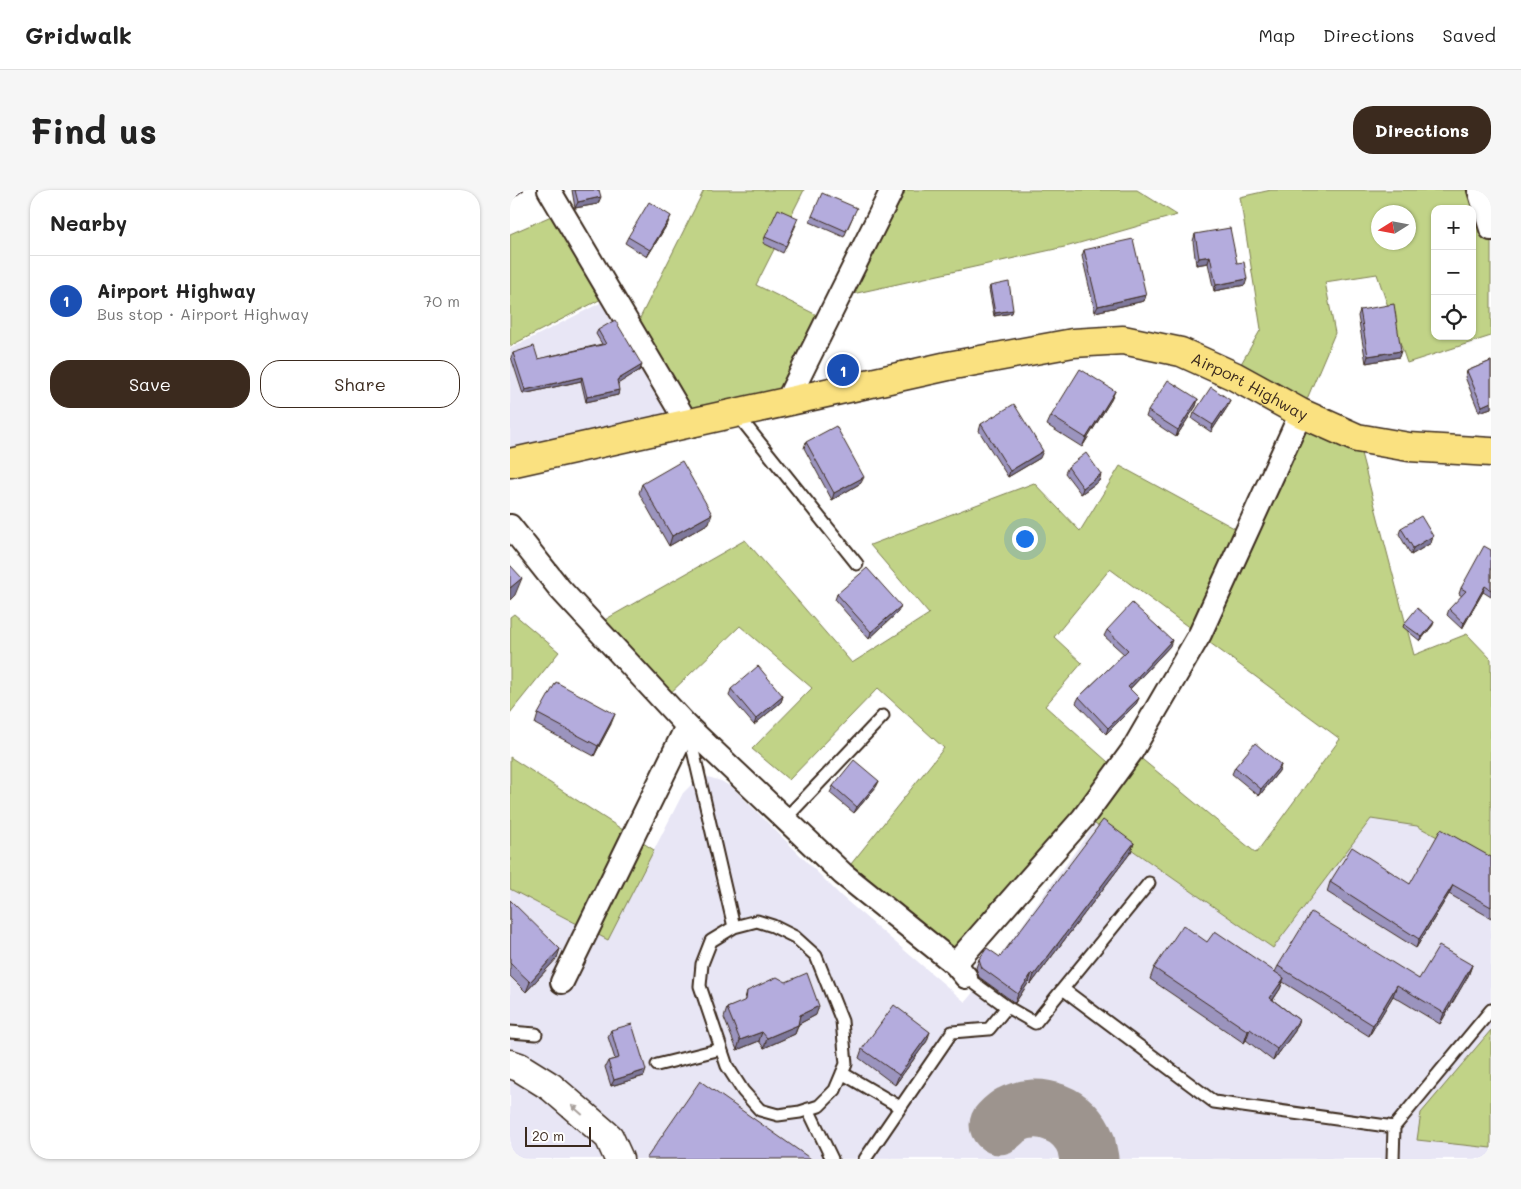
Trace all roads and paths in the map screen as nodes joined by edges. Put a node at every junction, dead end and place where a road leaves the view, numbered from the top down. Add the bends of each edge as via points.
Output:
1 (549, 190) edge
2 (892, 190) edge
3 (1479, 190) edge
4 (1491, 229) edge
5 (787, 401) junction
6 (735, 412) junction
7 (1301, 413) junction
8 (687, 423) junction
9 (1491, 452) edge
10 (510, 462) edge
11 (510, 526) edge
12 (857, 564) dead end
13 (883, 716) dead end
14 (687, 726) junction
15 (785, 818) junction
16 (1149, 883) dead end
17 (734, 928) junction
18 (961, 970) junction
19 (562, 982) dead end
20 (1063, 989) junction
21 (1007, 1007) junction
22 (1491, 1010) edge
23 (510, 1032) edge
24 (536, 1034) dead end
25 (721, 1049) junction
26 (510, 1064) edge
27 (657, 1065) dead end
28 (842, 1073) junction
29 (900, 1107) junction
30 (808, 1110) junction
31 (1394, 1127) junction
32 (618, 1159) edge
33 (832, 1159) edge
34 (865, 1159) edge
35 (1394, 1159) edge

1 - 8 street
2 - 5 street
3 - 4 street
5 - 6 highway, Airport Highway
5 - 7 highway, Airport Highway via 1073,343 1123,340 1181,352 1234,376
6 - 8 highway, Airport Highway
6 - 12 lane
7 - 9 highway, Airport Highway via 1357,438 1409,447
7 - 18 street via 1200,634 1132,751 1083,818
8 - 10 highway, Airport Highway
11 - 14 street via 560,589
13 - 15 lane
14 - 15 street
14 - 17 lane
14 - 19 street
15 - 18 street via 843,874
16 - 20 lane
17 - 25 lane via 711,941 702,964 700,986
17 - 28 lane via 757,920 795,937 816,956 842,1021 846,1064
18 - 21 lane
20 - 21 lane via 1035,1023
20 - 31 lane via 1214,1102
21 - 29 lane via 989,1029 952,1032
22 - 31 lane
23 - 24 lane
25 - 27 lane
25 - 30 lane via 727,1066 760,1110 778,1115
32 -> 26 street via 609,1137 551,1088
28 - 29 lane
28 - 30 lane via 836,1090 819,1106
29 - 34 lane
30 - 33 lane
31 - 35 lane

